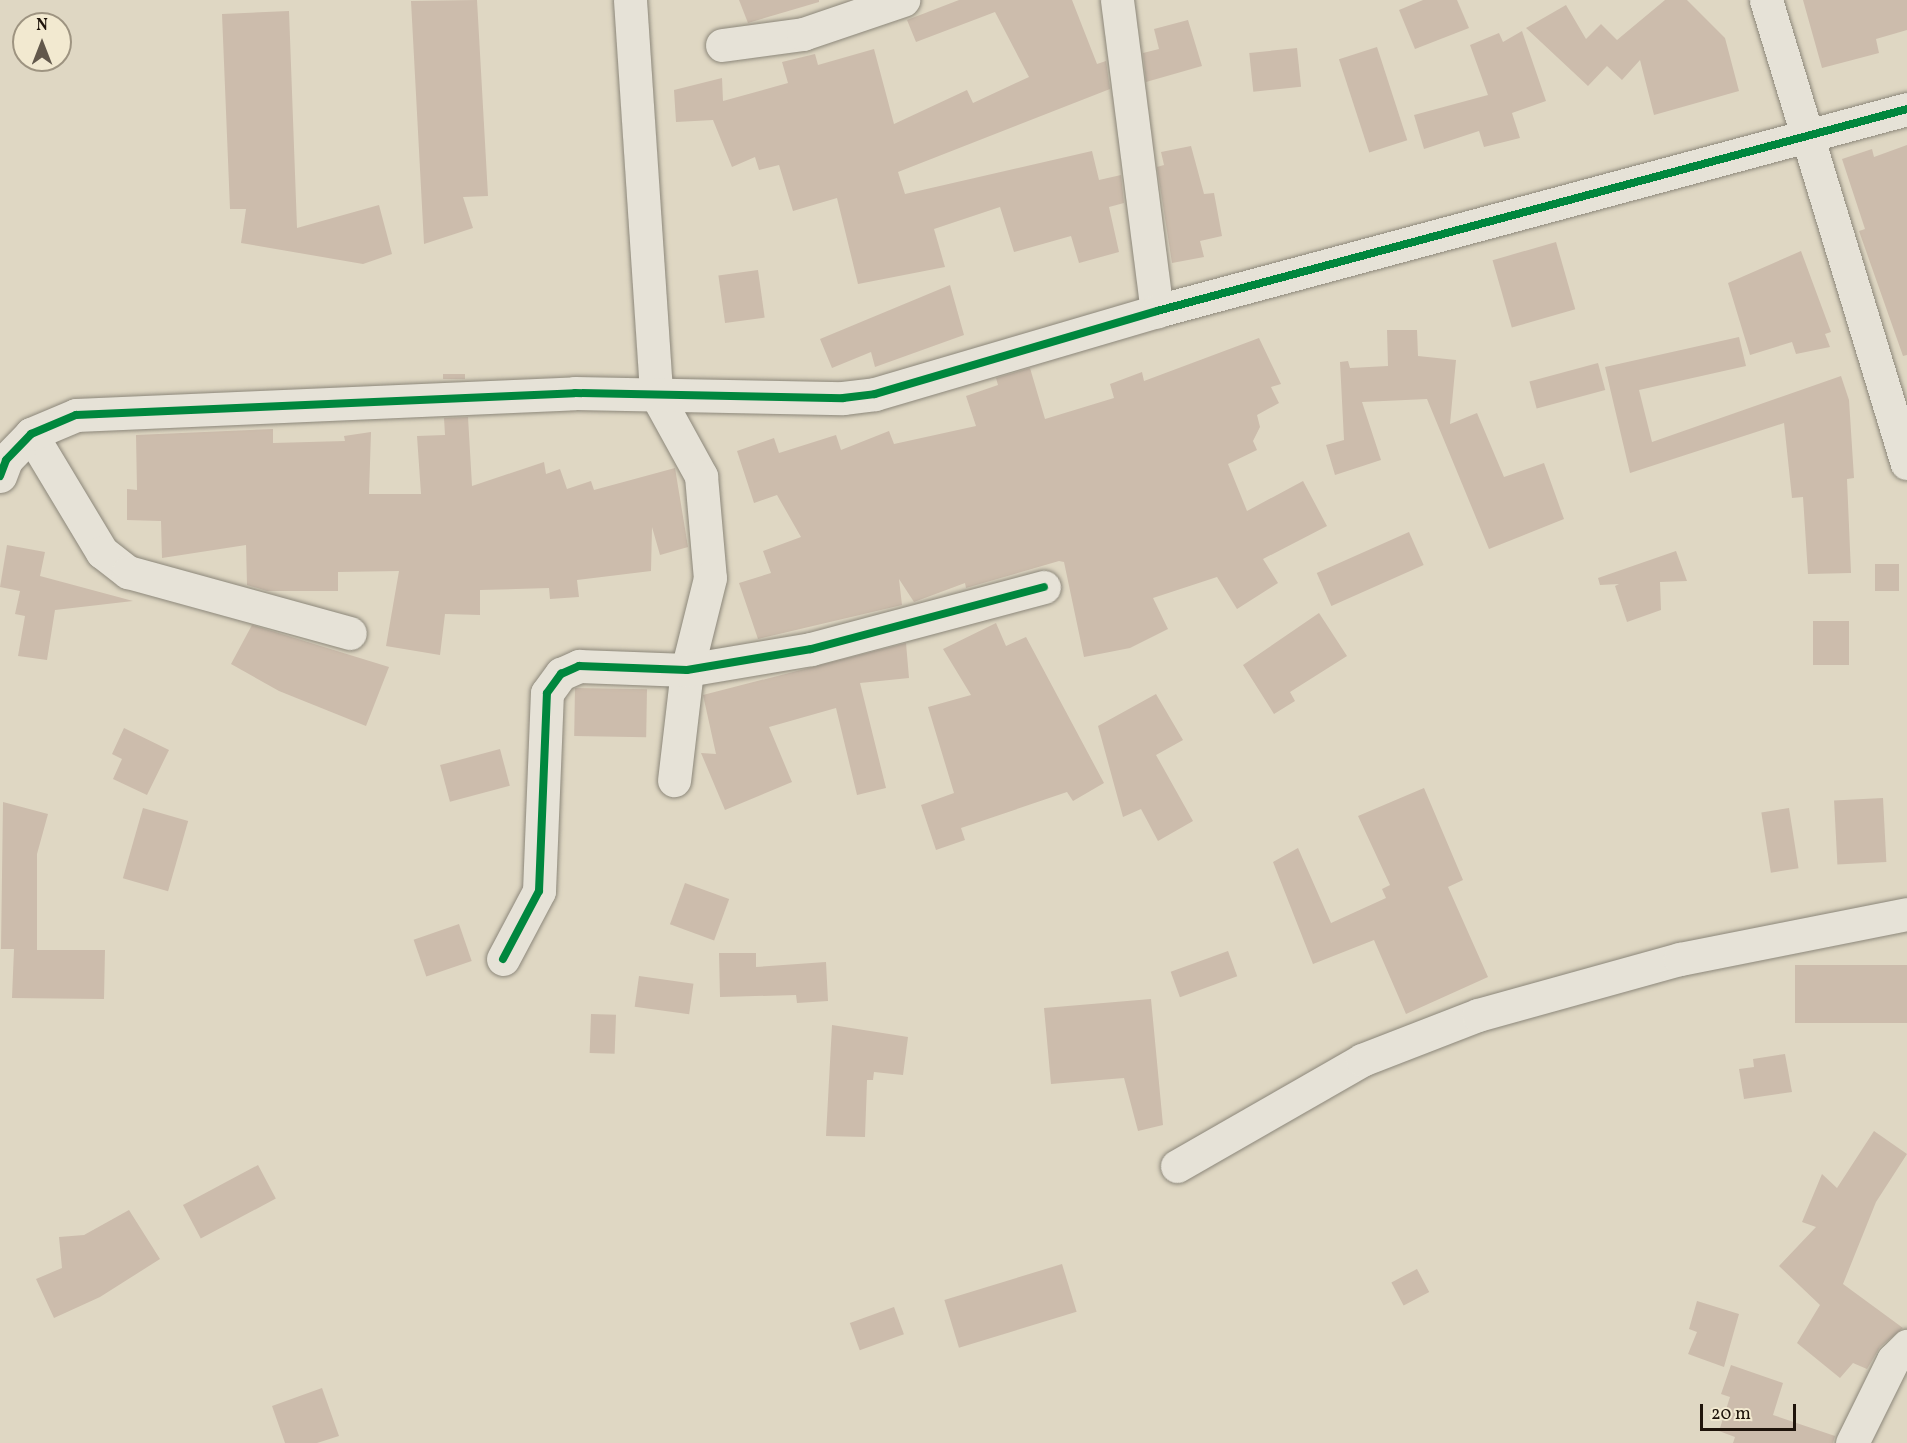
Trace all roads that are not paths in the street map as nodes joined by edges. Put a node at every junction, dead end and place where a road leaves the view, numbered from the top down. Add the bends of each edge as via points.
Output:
1 (630, 0) edge
2 (903, 0) edge
3 (1117, 0) edge
4 (1766, 0) edge
5 (868, 7) edge
6 (722, 45) dead end
7 (1907, 109) edge
8 (1805, 137) junction
9 (1157, 311) junction
10 (656, 394) junction
11 (31, 434) junction
12 (1907, 462) edge
13 (0, 476) edge
14 (1044, 587) dead end
15 (350, 633) dead end
16 (687, 670) junction
17 (674, 780) dead end
18 (1907, 914) edge
19 (503, 959) dead end
20 (1177, 1166) dead end
21 (1907, 1346) edge
22 (1852, 1443) edge

1 - 10 street
2 - 5 street
3 - 9 street
4 - 8 street
5 - 6 street via 803,34
7 - 8 street
8 - 9 street
8 - 12 street
9 - 10 street via 875,394
10 - 11 street via 308,402 87,414
10 - 16 street via 701,476 710,578
11 - 13 street via 6,460
11 - 15 street via 102,552 128,572
14 - 16 street via 811,649
16 - 17 street
16 - 19 street via 579,666 561,674 547,693 539,891
18 - 20 street via 1680,959 1478,1015 1362,1060
21 - 22 street via 1893,1360

